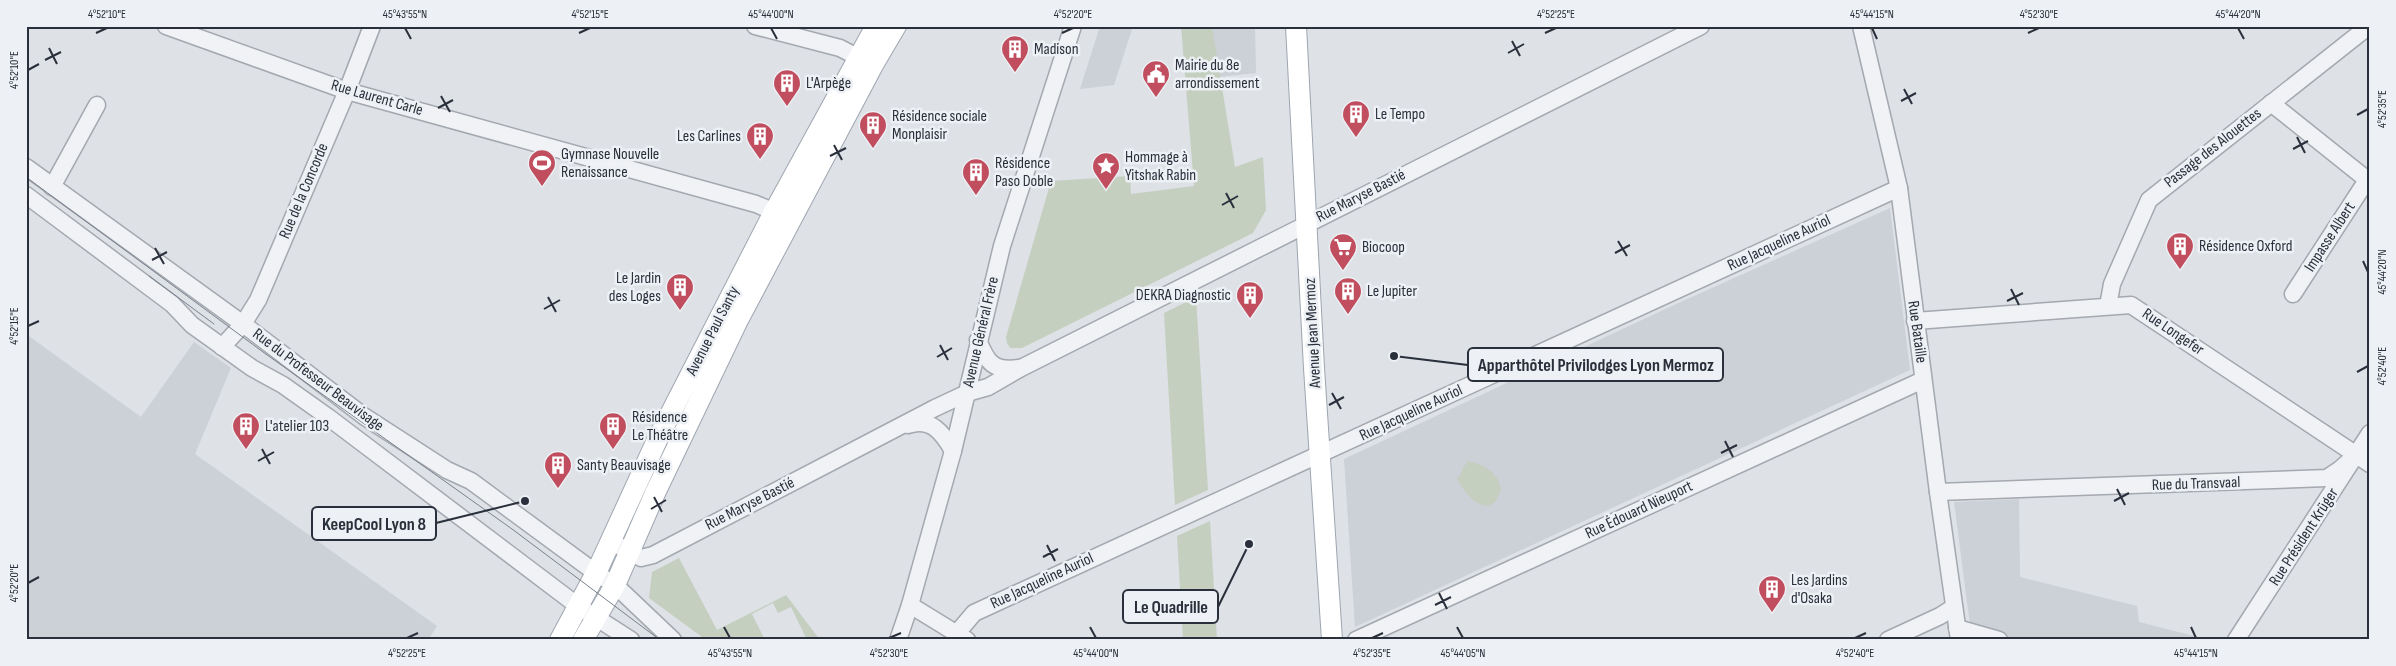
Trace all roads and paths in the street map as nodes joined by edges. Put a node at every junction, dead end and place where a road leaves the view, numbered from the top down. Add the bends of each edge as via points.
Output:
1 (166, 26) edge
2 (372, 26) edge
3 (755, 26) edge
4 (876, 26) edge
5 (896, 26) edge
6 (1073, 26) edge
7 (1286, 26) edge
8 (1296, 26) edge
9 (1701, 26) edge
10 (1861, 26) edge
11 (2369, 26) edge
12 (865, 61) junction
13 (347, 91) junction
14 (2271, 103) junction
15 (97, 105) dead end
16 (26, 167) edge
17 (2368, 181) edge
18 (52, 186) junction
19 (1898, 188) junction
20 (26, 195) edge
21 (774, 212) junction
22 (793, 220) junction
23 (1303, 226) junction
24 (2293, 294) dead end
25 (2108, 306) junction
26 (1915, 322) junction
27 (243, 324) junction
28 (978, 340) junction
29 (222, 347) junction
30 (1021, 368) junction
31 (1923, 380) junction
32 (967, 393) junction
33 (890, 432) junction
34 (2370, 433) edge
35 (953, 451) junction
36 (2356, 455) junction
37 (1316, 457) junction
38 (2370, 464) edge
39 (1938, 492) junction
40 (610, 541) junction
41 (629, 552) junction
42 (596, 574) junction
43 (615, 584) junction
44 (910, 605) junction
45 (578, 606) junction
46 (1950, 610) junction
47 (595, 618) junction
48 (1958, 634) edge
49 (962, 637) edge
50 (560, 640) edge
51 (583, 640) edge
52 (631, 640) edge
53 (672, 640) edge
54 (898, 640) edge
55 (1321, 640) edge
56 (1332, 640) edge
57 (1356, 640) edge
58 (1888, 640) edge
59 (1999, 640) edge
60 (2236, 640) edge

1 - 13 street, Rue Laurent Carle
2 - 13 street, Rue de la Concorde
3 - 12 street via 840,48
4 - 12 main road, Avenue Paul Santy
5 - 12 main road, Avenue Paul Santy
6 - 28 street, Avenue Général Frère via 1002,246
7 - 23 main road, Avenue Jean Mermoz
8 - 23 main road, Avenue Jean Mermoz
9 - 23 street, Rue Maryse Bastié
10 - 19 street, Rue Bataille
11 - 14 street, Passage des Alouettes
12 - 21 main road, Avenue Paul Santy
12 - 22 main road, Avenue Paul Santy
13 - 21 street, Rue Laurent Carle via 756,204
13 - 27 street, Rue de la Concorde via 258,300
14 - 17 street
14 - 25 street, Passage des Alouettes via 2148,200 2112,284
15 - 18 street
16 - 18 street, Rue du Professeur Beauvisage
17 - 24 street, Impasse Albert
18 - 27 street, Rue du Professeur Beauvisage
19 - 26 street, Rue Bataille
19 - 37 street, Rue Jacqueline Auriol
20 - 29 street, Rue du Professeur Beauvisage via 172,304 192,325
21 - 22 street, Rue Laurent Carle
21 - 40 main road, Avenue Paul Santy via 658,438
22 - 41 main road, Avenue Paul Santy via 738,320
23 - 30 street, Rue Maryse Bastié
23 - 37 main road, Avenue Jean Mermoz
25 - 26 street, Rue Longefer
25 - 36 street, Rue Longefer via 2131,304
26 - 31 street, Rue Bataille
27 - 29 street, Rue de la Concorde
27 - 42 street, Rue du Professeur Beauvisage via 365,417 447,470 471,481
28 - 30 street, Rue Maryse Bastié via 985,357 994,366 1004,370
28 - 32 street, Avenue Général Frère
29 - 45 street, Rue du Professeur Beauvisage via 328,417
30 - 32 street, Rue Maryse Bastié via 988,387
31 - 39 street, Rue Bataille
31 - 57 street, Rue Édouard Nieuport
32 - 33 street, Rue Maryse Bastié
32 - 35 street, Avenue Général Frère
33 - 35 street, Rue Maryse Bastié via 919,421 944,435
33 - 41 street, Rue Maryse Bastié via 652,555 641,558
34 - 36 street, Rue Président Krüger
35 - 44 street, Avenue Général Frère
36 - 38 street, Rue Longefer
36 - 39 street, Rue du Transvaal via 2326,478
36 - 60 street, Rue Président Krüger
37 - 49 street, Rue Jacqueline Auriol via 974,613
37 - 55 main road, Avenue Jean Mermoz
37 - 56 main road, Avenue Jean Mermoz
39 - 46 street, Rue Bataille
40 - 41 street, Rue Maryse Bastié
40 - 42 main road, Avenue Paul Santy
41 - 43 main road, Avenue Paul Santy
42 - 43 street, Rue du Professeur Beauvisage
42 - 45 main road, Avenue Paul Santy
43 - 47 main road, Avenue Paul Santy
43 - 53 street, Rue du Professeur Beauvisage
44 - 49 street
44 - 54 street, Avenue Général Frère
45 - 47 street, Rue du Professeur Beauvisage
45 - 50 main road, Avenue Paul Santy
46 - 48 street, Rue Bataille
46 - 58 street
47 - 51 main road, Avenue Paul Santy
47 - 52 street, Rue du Professeur Beauvisage
48 - 59 street

